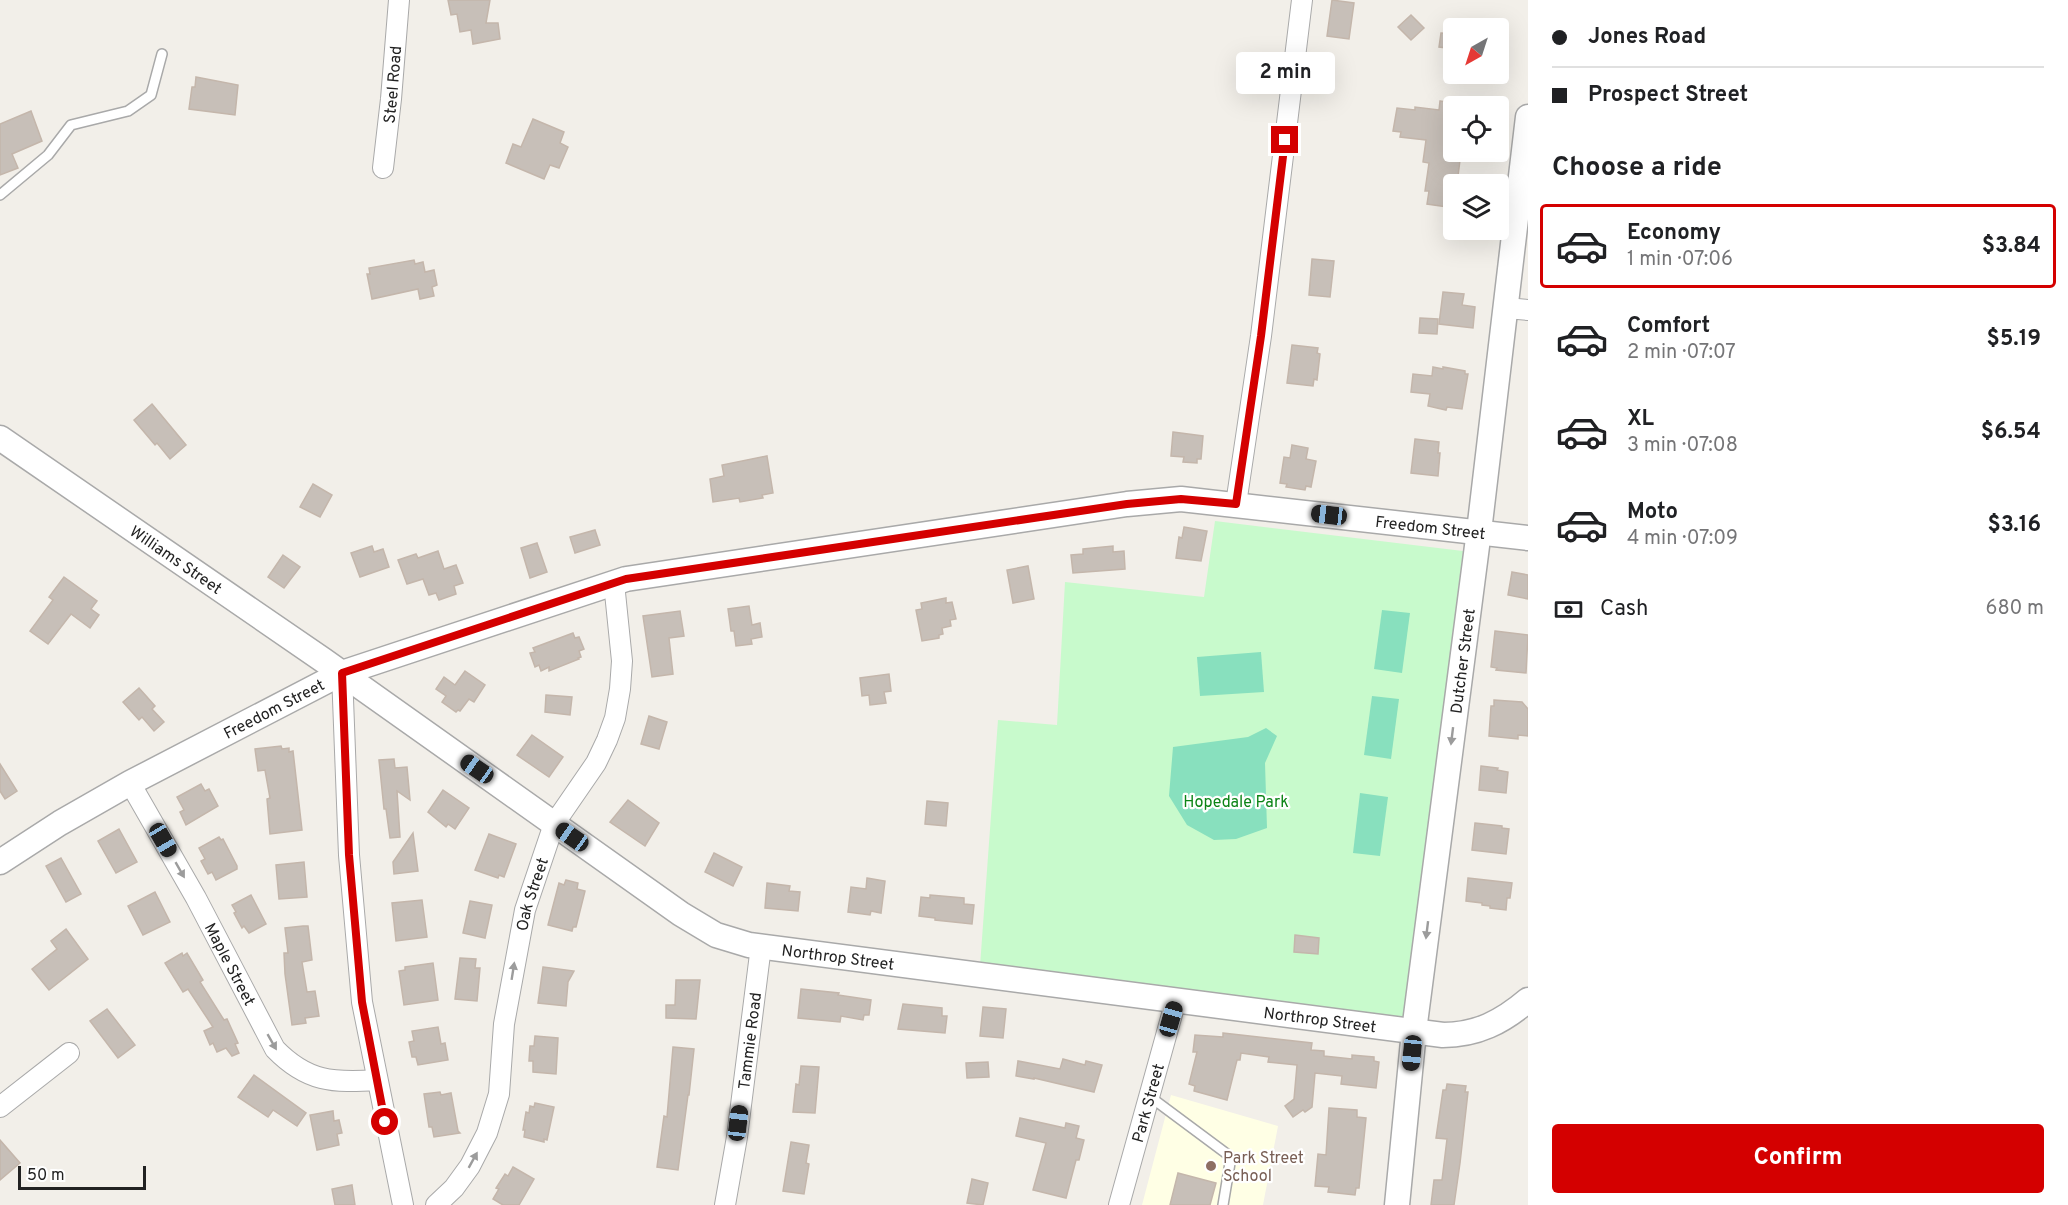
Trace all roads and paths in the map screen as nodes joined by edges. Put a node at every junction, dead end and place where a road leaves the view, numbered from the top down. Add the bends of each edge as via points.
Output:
1 (399, 0) edge
2 (1302, 0) edge
3 (162, 54) dead end
4 (1528, 117) edge
5 (383, 168) dead end
6 (0, 195) edge
7 (1517, 309) edge
8 (5, 441) edge
9 (1236, 504) junction
10 (1479, 532) junction
11 (1528, 538) edge
12 (614, 583) junction
13 (342, 673) junction
14 (130, 783) junction
15 (554, 824) junction
16 (0, 862) edge
17 (761, 946) junction
18 (1176, 1000) junction
19 (1528, 1000) edge
20 (1414, 1031) junction
21 (69, 1053) dead end
22 (376, 1080) junction
23 (1149, 1096) junction
24 (0, 1107) edge
25 (403, 1205) edge
26 (436, 1205) edge
27 (725, 1205) edge
28 (1119, 1205) edge
29 (1223, 1205) edge
30 (1397, 1205) edge

1 - 5 street, Steel Road
2 - 9 street
3 - 6 lane via 151,95 128,111 71,125 48,155
4 - 7 street, Dutcher Street
7 - 10 street, Dutcher Street
8 - 13 street, Williams Street
9 - 10 street, Freedom Street
9 - 12 street, Freedom Street via 1181,499 1127,504
10 - 11 street, Freedom Street
10 -> 20 street, Dutcher Street
12 - 13 street, Freedom Street
12 - 15 street, Oak Street via 622,661 617,710 596,763
13 - 14 street, Freedom Street
13 - 15 street, Northrop Street
13 - 22 street via 349,855 362,1002
14 - 16 street, Freedom Street
14 -> 22 street, Maple Street via 275,1049 289,1064 308,1075 339,1081
15 - 17 street, Northrop Street via 699,927 730,940
26 -> 15 street, Oak Street via 470,1166 487,1133 499,1094 504,1024 525,910
17 - 18 street, Northrop Street
17 - 27 street, Tammie Road
18 - 20 street, Northrop Street
18 - 23 street, Park Street
19 - 20 street, Northrop Street via 1479,1031 1460,1035
20 - 30 street, Dutcher Street
21 - 24 street
22 - 25 street
23 - 28 street, Park Street
23 - 29 lane via 1231,1157

